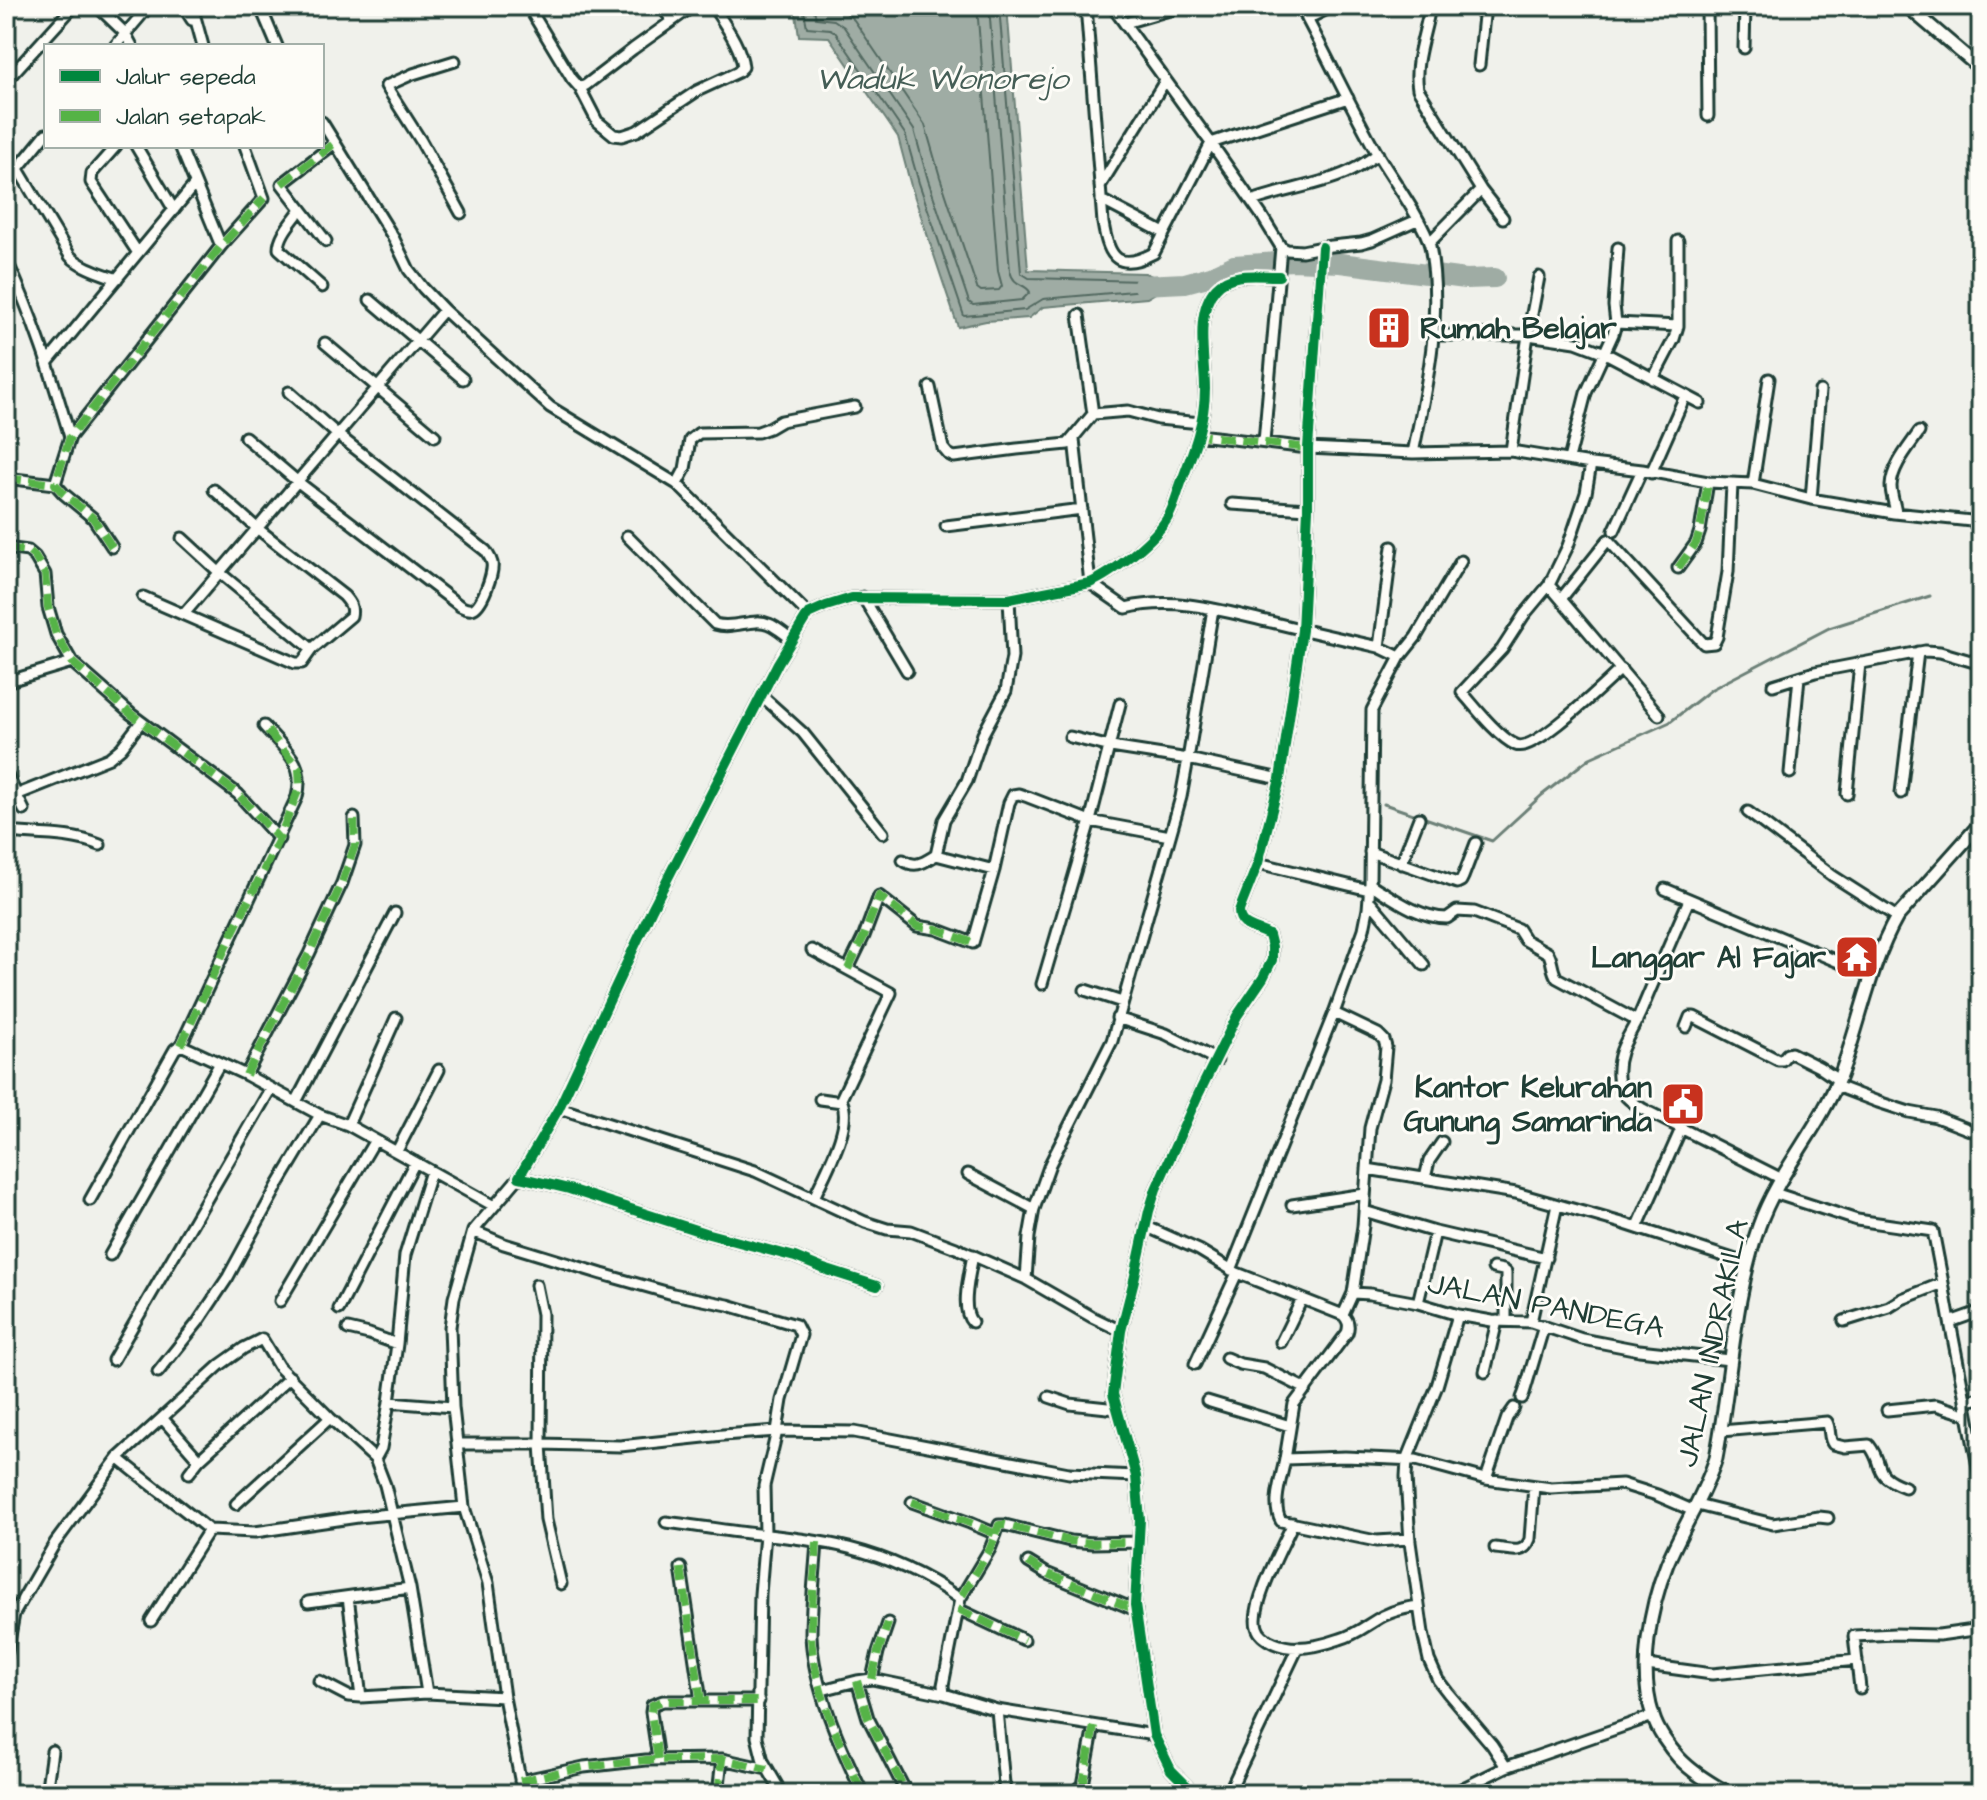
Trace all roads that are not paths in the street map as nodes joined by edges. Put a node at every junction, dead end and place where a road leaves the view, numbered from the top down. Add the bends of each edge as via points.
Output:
1 (74, 6) edge
2 (97, 6) edge
3 (149, 6) edge
4 (183, 6) edge
5 (192, 6) edge
6 (260, 6) edge
7 (528, 6) edge
8 (661, 6) edge
9 (693, 6) edge
10 (713, 6) edge
11 (1086, 6) edge
12 (1112, 6) edge
13 (1183, 6) edge
14 (1302, 6) edge
15 (1333, 6) edge
16 (1430, 6) edge
17 (1470, 6) edge
18 (1707, 6) edge
19 (1745, 6) edge
20 (1907, 6) edge
21 (1930, 6) edge
22 (1485, 7) edge
23 (1922, 18) junction
24 (1307, 19) junction
25 (672, 20) junction
26 (1125, 23) junction
27 (198, 30) junction
28 (125, 33) junction
29 (117, 44) edge
30 (131, 44) edge
31 (202, 44) edge
32 (276, 44) edge
33 (1744, 48) dead end
34 (455, 61) dead end
35 (1479, 65) dead end
36 (1981, 69) edge
37 (6, 81) edge
38 (1165, 81) junction
39 (580, 88) junction
40 (1348, 98) junction
41 (1708, 116) dead end
42 (324, 125) edge
43 (44, 136) edge
44 (335, 143) junction
45 (1211, 143) junction
46 (114, 148) edge
47 (137, 148) edge
48 (181, 148) edge
49 (246, 148) edge
50 (1378, 154) junction
51 (18, 169) junction
52 (6, 183) edge
53 (195, 184) junction
54 (1100, 186) junction
55 (1481, 190) junction
56 (1101, 200) junction
57 (1252, 201) junction
58 (301, 209) junction
59 (174, 210) junction
60 (461, 213) dead end
61 (1503, 218) dead end
62 (1417, 220) junction
63 (1164, 233) junction
64 (326, 241) dead end
65 (1678, 241) dead end
66 (1429, 243) junction
67 (221, 246) junction
68 (1322, 248) junction
69 (1618, 248) dead end
70 (1281, 249) junction
71 (138, 253) junction
72 (6, 259) edge
73 (1279, 274) junction
74 (1539, 277) dead end
75 (117, 279) junction
76 (322, 287) dead end
77 (370, 300) dead end
78 (444, 310) junction
79 (1079, 315) dead end
80 (1616, 323) junction
81 (1678, 326) junction
82 (1433, 335) junction
83 (1528, 335) junction
84 (418, 342) junction
85 (325, 343) dead end
86 (1605, 353) junction
87 (48, 362) junction
88 (463, 379) dead end
89 (1653, 379) junction
90 (1769, 379) dead end
91 (930, 387) dead end
92 (378, 389) junction
93 (1820, 391) dead end
94 (289, 392) dead end
95 (1685, 396) junction
96 (1700, 403) dead end
97 (855, 407) dead end
98 (1093, 414) junction
99 (1201, 423) junction
100 (1919, 432) dead end
101 (338, 435) junction
102 (1199, 435) junction
103 (435, 436) dead end
104 (70, 437) junction
105 (245, 437) dead end
106 (1074, 439) junction
107 (1264, 442) junction
108 (1308, 448) junction
109 (1511, 451) junction
110 (1413, 453) junction
111 (1569, 459) junction
112 (1591, 464) junction
113 (1646, 471) junction
114 (6, 478) edge
115 (298, 482) junction
116 (1708, 482) junction
117 (55, 484) junction
118 (677, 484) junction
119 (1732, 484) junction
120 (1753, 484) junction
121 (214, 490) dead end
122 (1811, 499) junction
123 (1232, 504) dead end
124 (1082, 509) junction
125 (1308, 509) junction
126 (1896, 513) junction
127 (1981, 522) edge
128 (946, 526) dead end
129 (258, 529) junction
130 (1614, 531) dead end
131 (627, 536) dead end
132 (182, 538) dead end
133 (112, 547) dead end
134 (1392, 547) dead end
135 (6, 548) edge
136 (1461, 561) dead end
137 (1678, 568) dead end
138 (220, 573) junction
139 (1090, 583) junction
140 (1549, 585) junction
141 (143, 597) dead end
142 (863, 597) junction
143 (1009, 599) junction
144 (1561, 599) junction
145 (1213, 609) junction
146 (184, 614) junction
147 (808, 614) junction
148 (1302, 630) junction
149 (792, 639) junction
150 (1379, 647) junction
151 (312, 649) junction
152 (1918, 652) junction
153 (1400, 657) junction
154 (72, 662) junction
155 (1860, 663) junction
156 (1981, 664) edge
157 (1621, 669) junction
158 (907, 671) dead end
159 (1799, 677) junction
160 (6, 682) edge
161 (1773, 685) dead end
162 (762, 696) junction
163 (1120, 704) dead end
164 (1659, 715) dead end
165 (141, 722) junction
166 (264, 726) dead end
167 (1070, 737) dead end
168 (1111, 747) junction
169 (1188, 759) junction
170 (6, 773) edge
171 (1790, 773) dead end
172 (1280, 779) junction
173 (1901, 793) dead end
174 (1847, 794) dead end
175 (16, 795) junction
176 (24, 810) dead end
177 (1748, 812) dead end
178 (354, 818) dead end
179 (1419, 818) dead end
180 (1090, 821) junction
181 (1981, 823) edge
182 (6, 832) edge
183 (883, 833) dead end
184 (1170, 836) junction
185 (279, 839) junction
186 (1476, 843) dead end
187 (100, 845) dead end
188 (1370, 852) junction
189 (936, 855) junction
190 (903, 860) dead end
191 (1258, 863) junction
192 (1401, 864) junction
193 (994, 870) junction
194 (1665, 889) dead end
195 (1369, 891) junction
196 (1689, 900) junction
197 (395, 913) dead end
198 (1897, 917) junction
199 (812, 950) dead end
200 (1424, 965) dead end
201 (848, 969) junction
202 (1872, 976) junction
203 (1042, 984) dead end
204 (1085, 990) dead end
205 (1122, 1002) junction
206 (1334, 1013) junction
207 (396, 1018) dead end
208 (1117, 1018) junction
209 (1637, 1021) junction
210 (1686, 1027) dead end
211 (181, 1045) junction
212 (1217, 1060) junction
213 (220, 1063) junction
214 (439, 1070) dead end
215 (246, 1075) junction
216 (1837, 1083) junction
217 (270, 1090) junction
218 (820, 1099) dead end
219 (840, 1101) junction
220 (296, 1102) junction
221 (559, 1108) junction
222 (320, 1115) junction
223 (348, 1125) junction
224 (1681, 1129) junction
225 (1975, 1132) dead end
226 (375, 1140) junction
227 (1442, 1142) dead end
228 (397, 1151) junction
229 (415, 1162) junction
230 (1367, 1169) junction
231 (431, 1171) junction
232 (968, 1174) dead end
233 (519, 1177) junction
234 (1425, 1178) junction
235 (1782, 1179) junction
236 (1774, 1193) junction
237 (1365, 1194) junction
238 (814, 1198) junction
239 (90, 1200) dead end
240 (1292, 1205) dead end
241 (1557, 1205) junction
242 (494, 1206) junction
243 (1034, 1209) junction
244 (1364, 1211) junction
245 (1145, 1226) junction
246 (1637, 1228) junction
247 (473, 1231) junction
248 (1435, 1232) junction
249 (110, 1255) dead end
250 (973, 1255) junction
251 (1546, 1258) junction
252 (1748, 1264) junction
253 (1493, 1268) dead end
254 (1234, 1272) junction
255 (1026, 1279) junction
256 (1943, 1283) junction
257 (536, 1285) dead end
258 (877, 1286) dead end
259 (1353, 1293) junction
260 (1302, 1299) junction
261 (280, 1301) dead end
262 (1418, 1303) junction
263 (339, 1309) dead end
264 (1981, 1311) edge
265 (1343, 1315) junction
266 (1458, 1315) junction
267 (1502, 1321) junction
268 (1844, 1321) dead end
269 (972, 1322) dead end
270 (1531, 1322) junction
271 (1950, 1322) junction
272 (1544, 1326) junction
273 (348, 1329) dead end
274 (1121, 1331) junction
275 (1281, 1342) dead end
276 (397, 1344) junction
277 (1226, 1358) dead end
278 (113, 1360) dead end
279 (1730, 1360) junction
280 (1195, 1364) dead end
281 (158, 1372) dead end
282 (1485, 1372) dead end
283 (290, 1377) junction
284 (1306, 1389) junction
285 (1049, 1397) dead end
286 (1522, 1398) dead end
287 (1981, 1398) edge
288 (1207, 1401) dead end
289 (1965, 1401) junction
290 (389, 1402) junction
291 (453, 1407) junction
292 (1514, 1408) dead end
293 (1117, 1409) junction
294 (1887, 1410) dead end
295 (1968, 1415) junction
296 (330, 1418) junction
297 (163, 1419) junction
298 (1290, 1426) junction
299 (777, 1431) junction
300 (1721, 1431) junction
301 (457, 1444) junction
302 (541, 1444) junction
303 (1978, 1445) edge
304 (118, 1458) junction
305 (375, 1459) junction
306 (1285, 1459) junction
307 (199, 1460) junction
308 (1407, 1460) junction
309 (189, 1473) dead end
310 (1136, 1476) junction
311 (1486, 1479) junction
312 (1981, 1482) edge
313 (1534, 1486) junction
314 (1905, 1487) dead end
315 (912, 1502) dead end
316 (236, 1504) dead end
317 (464, 1507) junction
318 (1696, 1508) junction
319 (392, 1514) junction
320 (1828, 1518) dead end
321 (666, 1522) dead end
322 (1293, 1523) junction
323 (209, 1530) junction
324 (765, 1534) junction
325 (996, 1534) junction
326 (1410, 1539) junction
327 (817, 1542) junction
328 (1138, 1542) junction
329 (1495, 1548) dead end
330 (1028, 1562) dead end
331 (681, 1568) dead end
332 (561, 1584) dead end
333 (410, 1588) junction
334 (348, 1597) junction
335 (308, 1602) dead end
336 (959, 1604) junction
337 (1418, 1606) junction
338 (1136, 1610) junction
339 (151, 1621) dead end
340 (888, 1623) dead end
341 (1981, 1629) edge
342 (1024, 1640) dead end
343 (1298, 1647) junction
344 (6, 1658) edge
345 (1857, 1660) junction
346 (1647, 1665) junction
347 (872, 1679) junction
348 (319, 1681) dead end
349 (857, 1681) junction
350 (1860, 1688) dead end
351 (822, 1690) junction
352 (427, 1693) junction
353 (944, 1694) junction
354 (361, 1697) junction
355 (504, 1697) junction
356 (701, 1701) junction
357 (759, 1701) junction
358 (997, 1710) junction
359 (1653, 1716) junction
360 (1094, 1726) junction
361 (1154, 1735) junction
362 (52, 1751) dead end
363 (658, 1759) junction
364 (722, 1759) junction
365 (1506, 1767) junction
366 (767, 1769) junction
367 (520, 1781) junction
368 (1182, 1783) junction
369 (46, 1794) edge
370 (523, 1794) edge
371 (718, 1794) edge
372 (779, 1794) edge
373 (863, 1794) edge
374 (907, 1794) edge
375 (1005, 1794) edge
376 (1058, 1794) edge
377 (1160, 1794) edge
378 (1195, 1794) edge
379 (1228, 1794) edge
380 (1451, 1794) edge
381 (1729, 1794) edge

1 - 37 street
2 - 28 street
3 - 28 street
4 - 27 street
5 - 27 street
6 - 32 street
7 - 39 street
8 - 25 street
9 - 25 street
10 - 39 street via 740,55 743,67 738,72 622,136 597,121
11 - 54 street
12 - 26 street
13 - 26 street
14 - 24 street
15 - 24 street
16 - 55 street via 1418,89
17 - 22 street
18 - 41 street
19 - 33 street
20 - 23 street
21 - 23 street
22 - 35 street
23 - 36 street
24 - 40 street
25 - 39 street
26 - 38 street
27 - 31 street
28 - 29 street
28 - 30 street
34 - 60 street via 386,86
38 - 45 street
38 - 54 street
40 - 45 street
40 - 50 street
42 - 44 street
43 - 51 street
44 - 58 street via 282,184
44 - 78 street via 409,270
45 - 57 street
45 - 63 street
46 - 71 street via 92,173 91,182
47 - 59 street
48 - 53 street
49 - 67 street via 264,198
50 - 57 street via 1335,177
50 - 62 street
51 - 52 street
51 - 75 street via 70,256
53 - 59 street
53 - 67 street
54 - 56 street
55 - 61 street
55 - 66 street
56 - 63 street
56 - 63 street via 1106,244 1123,262 1154,253
57 - 70 street
58 - 64 street
58 - 76 street via 279,249
59 - 71 street
62 - 66 street
62 - 68 street via 1372,240
65 - 81 street
66 - 82 street
67 - 104 street
68 - 70 street
68 - 108 street
69 - 80 street
70 - 73 street
71 - 75 street
72 - 87 street
73 - 99 street via 1237,276 1217,286 1207,300
73 - 107 street
74 - 83 street
75 - 87 street
77 - 84 street
78 - 84 street
78 - 118 street via 550,407
79 - 98 street
80 - 81 street
80 - 86 street
81 - 89 street
82 - 83 street
82 - 110 street
83 - 86 street via 1576,342
83 - 109 street
84 - 88 street
84 - 92 street
85 - 92 street
86 - 89 street
86 - 111 street via 1586,393
87 - 104 street
89 - 95 street
90 - 120 street
91 - 106 street via 943,448 954,457 1065,445
92 - 101 street
92 - 103 street
93 - 122 street
94 - 101 street
95 - 96 street
95 - 113 street
97 - 118 street via 781,421 758,432 699,433 690,440
98 - 99 street via 1128,411
98 - 106 street
99 - 102 street
100 - 126 street via 1893,479
101 - 115 street
101 - 115 street via 486,551 493,568 481,602 472,609 460,606
102 - 107 street
102 - 139 street via 1168,518 1144,545
104 - 117 street
105 - 115 street
106 - 124 street
107 - 108 street
108 - 110 street
108 - 125 street
109 - 110 street
109 - 111 street
111 - 112 street
112 - 113 street
112 - 140 street via 1568,546
113 - 116 street
113 - 130 street
114 - 117 street
115 - 129 street
116 - 119 street
116 - 137 street via 1696,543
117 - 133 street via 93,518
118 - 147 street
119 - 120 street
119 - 144 street via 1728,572 1714,643 1704,644 1608,540
120 - 122 street
121 - 129 street
122 - 126 street
123 - 125 street
124 - 128 street
124 - 139 street
125 - 148 street
126 - 127 street
129 - 138 street
129 - 151 street via 350,604 351,616
131 - 149 street via 715,624 725,628 768,623
132 - 138 street
134 - 150 street
135 - 154 street via 28,551 45,574 56,634
136 - 153 street
138 - 146 street
138 - 151 street
139 - 143 street
139 - 145 street via 1126,608 1175,603
140 - 144 street
140 - 157 street via 1462,692 1491,725 1524,746 1553,729
141 - 146 street
142 - 143 street
142 - 147 street
142 - 158 street
143 - 189 street via 1012,657 1006,691 944,820
144 - 157 street
145 - 148 street
145 - 169 street
146 - 151 street via 295,663 302,663
147 - 149 street
148 - 150 street
148 - 172 street
149 - 162 street
150 - 153 street
152 - 155 street
152 - 156 street via 1940,652
152 - 173 street
153 - 188 street via 1372,710
154 - 160 street
154 - 165 street
155 - 159 street
155 - 174 street
157 - 164 street
159 - 161 street
159 - 171 street
162 - 183 street via 803,733
162 - 221 street via 652,909
163 - 168 street
165 - 175 street via 109,758
165 - 185 street via 238,794
166 - 185 street via 299,769 297,797
167 - 168 street
168 - 169 street
168 - 180 street
169 - 172 street
169 - 184 street
170 - 175 street
172 - 191 street
175 - 176 street
177 - 198 street
178 - 215 street via 355,845 342,883
179 - 192 street
180 - 184 street
180 - 193 street via 1013,795
180 - 203 street
181 - 198 street, JALAN INDRAKILA
182 - 187 street via 58,835
184 - 205 street
185 - 211 street
186 - 192 street via 1457,883
188 - 192 street
188 - 195 street
189 - 190 street via 917,865
189 - 193 street
191 - 195 street
191 - 212 street via 1239,916 1244,924 1269,935 1273,957
193 - 201 street via 973,943 917,926 879,896
194 - 196 street
195 - 200 street
195 - 206 street via 1364,929
195 - 209 street via 1433,916 1447,918 1464,910 1518,929 1525,940 1548,953 1557,978
196 - 202 street
196 - 209 street
197 - 220 street
198 - 202 street, JALAN INDRAKILA
199 - 201 street
201 - 219 street via 891,993
202 - 216 street, JALAN INDRAKILA
204 - 205 street
205 - 208 street
206 - 230 street via 1378,1034 1386,1047
206 - 254 street
207 - 223 street
208 - 212 street via 1166,1034
208 - 243 street via 1112,1041 1050,1164
209 - 224 street via 1623,1043 1621,1092
210 - 216 street via 1694,1017 1778,1060 1791,1053
211 - 213 street
211 - 239 street
212 - 245 street via 1156,1189
213 - 215 street
213 - 249 street
214 - 228 street
215 - 217 street
216 - 225 street via 1878,1102
216 - 235 street, JALAN INDRAKILA
217 - 220 street
217 - 278 street
218 - 219 street
219 - 238 street via 845,1120
220 - 222 street
221 - 233 street
221 - 238 street via 755,1171
222 - 223 street
222 - 281 street via 228,1277
223 - 226 street
224 - 235 street
224 - 246 street
226 - 228 street
226 - 261 street
227 - 234 street
228 - 229 street
229 - 231 street
229 - 263 street
230 - 234 street
230 - 237 street
231 - 242 street
231 - 276 street via 405,1255
232 - 243 street
233 - 242 street
233 - 258 street
234 - 241 street
235 - 236 street, JALAN INDRAKILA
236 - 252 street, JALAN INDRAKILA
236 - 256 street via 1857,1220 1933,1231
237 - 240 street
237 - 244 street
238 - 250 street via 865,1222 911,1231
241 - 246 street
241 - 251 street
242 - 247 street
243 - 255 street
244 - 248 street
244 - 259 street
245 - 254 street
245 - 274 street
246 - 252 street
247 - 291 street via 450,1327
247 - 299 street via 602,1274 796,1325 801,1335
248 - 251 street
248 - 262 street
250 - 255 street
250 - 269 street via 966,1308
251 - 270 street
252 - 279 street, JALAN INDRAKILA
253 - 267 street via 1506,1272
254 - 260 street
254 - 280 street
255 - 274 street
256 - 268 street
256 - 271 street
257 - 302 street via 542,1314
259 - 262 street, JALAN PANDEGA
259 - 265 street
260 - 265 street
260 - 275 street
262 - 266 street, JALAN PANDEGA
264 - 271 street
265 - 284 street via 1347,1333
266 - 267 street, JALAN PANDEGA
266 - 308 street
267 - 270 street, JALAN PANDEGA
267 - 282 street
270 - 272 street, JALAN PANDEGA
271 - 289 street
272 - 279 street, JALAN PANDEGA via 1639,1350
272 - 286 street
273 - 276 street
274 - 293 street via 1113,1394
276 - 290 street
277 - 284 street via 1264,1368
279 - 300 street, JALAN INDRAKILA
283 - 296 street
283 - 297 street via 262,1339 220,1365
283 - 307 street
284 - 298 street via 1294,1404
285 - 293 street
287 - 289 street
288 - 298 street
289 - 295 street
290 - 291 street
290 - 305 street
291 - 301 street
292 - 311 street
293 - 310 street
294 - 295 street via 1936,1405
295 - 303 street
296 - 305 street
296 - 316 street
297 - 304 street
297 - 307 street
298 - 306 street
299 - 302 street via 620,1446
299 - 310 street via 854,1432 1069,1473
299 - 324 street via 764,1486
300 - 314 street via 1827,1422 1833,1444 1869,1445 1879,1471
300 - 318 street, JALAN INDRAKILA
301 - 302 street
301 - 317 street
302 - 332 street via 546,1520
303 - 312 street
304 - 323 street
304 - 344 street via 55,1543 14,1614
305 - 319 street
306 - 308 street
306 - 322 street via 1276,1506 1281,1521
307 - 309 street
308 - 311 street
308 - 326 street
310 - 328 street
311 - 313 street
313 - 318 street via 1622,1484
313 - 329 street via 1527,1546
315 - 325 street
317 - 319 street
317 - 355 street via 488,1583
318 - 320 street via 1773,1524
318 - 346 street, JALAN INDRAKILA via 1660,1584
319 - 323 street via 255,1532
319 - 333 street
321 - 324 street
322 - 326 street via 1376,1541
322 - 343 street via 1259,1599 1256,1618 1265,1638
323 - 339 street
324 - 327 street
324 - 357 street
325 - 328 street via 999,1525 1005,1525 1070,1541
325 - 336 street
326 - 337 street
327 - 336 street via 898,1565 935,1582
327 - 351 street via 811,1637
328 - 338 street
330 - 338 street
331 - 356 street
333 - 334 street
333 - 352 street
334 - 335 street
334 - 354 street
336 - 342 street
336 - 353 street
337 - 343 street via 1385,1615 1341,1639
337 - 365 street via 1438,1680
338 - 361 street
340 - 347 street
341 - 345 street via 1854,1636
343 - 379 street
345 - 346 street via 1712,1674
345 - 350 street
346 - 359 street, JALAN INDRAKILA
347 - 349 street
347 - 353 street
348 - 354 street
349 - 351 street
349 - 374 street via 868,1718
351 - 373 street via 834,1733
352 - 354 street
352 - 355 street
353 - 358 street
355 - 367 street
356 - 357 street
356 - 363 street via 652,1705
357 - 366 street via 758,1745
358 - 360 street
358 - 375 street
359 - 365 street
359 - 381 street, JALAN INDRAKILA via 1678,1757
360 - 361 street
360 - 376 street via 1083,1785
361 - 368 street
362 - 369 street
363 - 364 street
363 - 367 street
364 - 366 street
364 - 371 street
365 - 380 street
366 - 372 street
367 - 370 street
368 - 377 street
368 - 378 street

